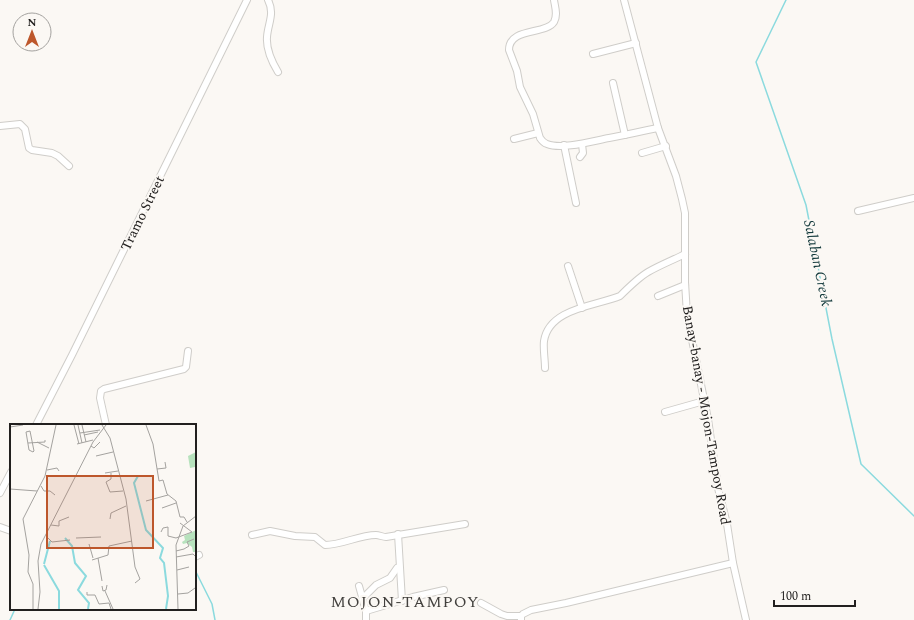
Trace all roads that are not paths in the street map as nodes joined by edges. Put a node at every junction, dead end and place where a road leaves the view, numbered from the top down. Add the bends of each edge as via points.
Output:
1 (247, 0) edge
2 (268, 0) edge
3 (554, 0) edge
4 (624, 0) edge
5 (636, 43) junction
6 (593, 54) dead end
7 (278, 72) dead end
8 (612, 82) dead end
9 (0, 126) edge
10 (658, 128) junction
11 (538, 133) junction
12 (625, 135) junction
13 (514, 140) dead end
14 (582, 144) junction
15 (564, 146) junction
16 (666, 146) junction
17 (642, 153) dead end
18 (580, 158) dead end
19 (69, 166) dead end
20 (914, 198) edge
21 (576, 202) dead end
22 (858, 211) dead end
23 (685, 254) junction
24 (568, 266) dead end
25 (685, 285) junction
26 (658, 296) dead end
27 (582, 308) junction
28 (188, 351) dead end
29 (545, 368) dead end
30 (704, 401) junction
31 (665, 412) dead end
32 (37, 424) edge
33 (106, 424) edge
34 (10, 474) edge
35 (0, 493) edge
36 (464, 524) dead end
37 (0, 527) edge
38 (10, 531) edge
39 (398, 534) junction
40 (252, 535) dead end
41 (733, 563) junction
42 (397, 568) dead end
43 (359, 586) dead end
44 (444, 590) dead end
45 (362, 598) junction
46 (402, 601) junction
47 (481, 603) dead end
48 (366, 611) junction
49 (521, 618) edge
50 (366, 620) edge
51 (746, 620) edge

1 - 32 street, Tramo Street
2 - 7 street via 272,14 267,44
3 - 11 street via 556,14 552,25 516,37 509,46 520,87 533,114
4 - 5 street, Banay-banay - Mojon-Tampoy Road
5 - 6 street
5 - 10 street, Banay-banay - Mojon-Tampoy Road
8 - 12 street
9 - 19 street via 20,124 25,129 29,148 52,153
10 - 12 street
10 - 16 street, Banay-banay - Mojon-Tampoy Road
11 - 13 street
11 - 15 street via 545,143
12 - 14 street
14 - 15 street
14 - 18 street via 583,153
15 - 21 street
16 - 17 street
16 - 23 street, Banay-banay - Mojon-Tampoy Road via 685,213
20 - 22 street
23 - 25 street, Banay-banay - Mojon-Tampoy Road
23 - 27 street via 646,273 620,296
24 - 27 street
25 - 26 street
25 - 30 street, Banay-banay - Mojon-Tampoy Road via 687,315
27 - 29 street via 561,316 547,332 544,340
28 - 33 street via 184,369 101,391
30 - 31 street
30 - 41 street, Banay-banay - Mojon-Tampoy Road
34 - 35 street
36 - 39 street
37 - 38 street
39 - 40 street via 386,537 376,535 331,545 325,545 315,536 295,536 270,531
39 - 46 street
41 - 49 street via 566,604 531,610
41 - 51 street, Banay-banay - Mojon-Tampoy Road
42 - 45 street via 390,578 376,585
43 - 45 street
44 - 46 street
45 - 48 street
46 - 48 street
47 - 49 street via 501,614
48 - 50 street

